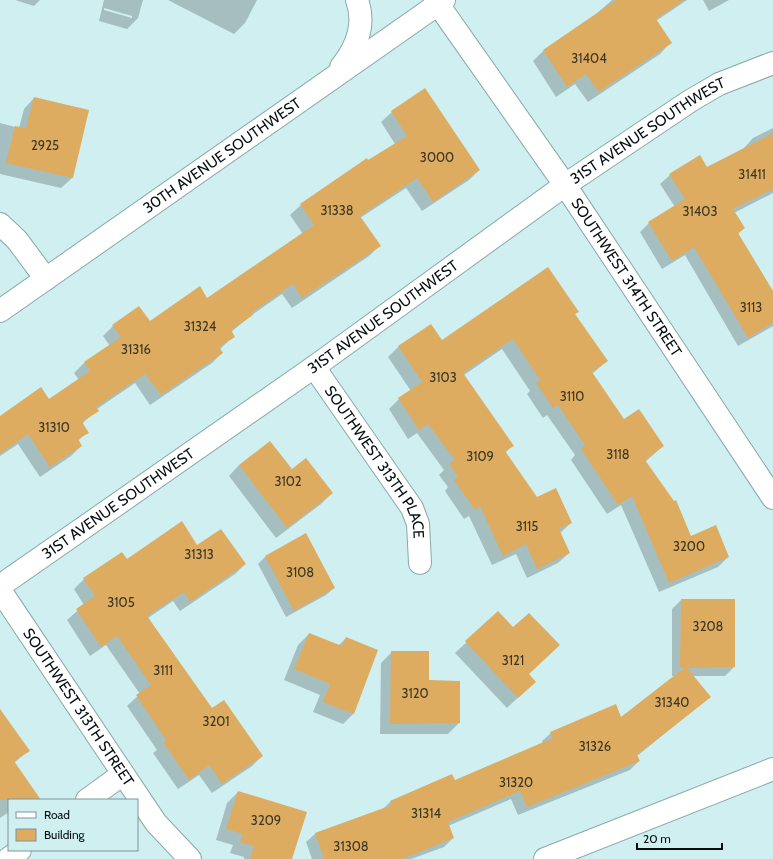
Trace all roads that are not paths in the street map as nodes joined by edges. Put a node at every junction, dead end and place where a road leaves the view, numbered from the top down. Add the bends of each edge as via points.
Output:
1 (357, 0) edge
2 (439, 1) edge
3 (773, 63) edge
4 (329, 81) junction
5 (565, 185) junction
6 (0, 224) edge
7 (46, 279) junction
8 (0, 311) edge
9 (314, 367) junction
10 (773, 498) edge
11 (420, 563) dead end
12 (0, 586) edge
13 (0, 590) edge
14 (773, 769) edge
15 (123, 774) junction
16 (88, 799) edge
17 (19, 851) edge
18 (8, 859) edge
19 (190, 859) edge
20 (545, 859) edge

1 - 4 street via 361,27 357,42 348,58
2 - 4 street, 30TH AVENUE SOUTHWEST
2 - 5 street, SOUTHWEST 314TH STREET
3 - 5 street, 31ST AVENUE SOUTHWEST via 719,84 690,101
4 - 7 street, 30TH AVENUE SOUTHWEST
5 - 9 street, 31ST AVENUE SOUTHWEST
5 - 10 street, SOUTHWEST 314TH STREET
6 - 7 street via 17,240
7 - 8 street, 30TH AVENUE SOUTHWEST
9 - 11 street, SOUTHWEST 313TH PLACE via 412,508 419,529
9 - 12 street, 31ST AVENUE SOUTHWEST
13 - 15 street, SOUTHWEST 313TH STREET
14 - 20 street
15 - 16 street
15 - 19 street, SOUTHWEST 313TH STREET via 156,823
17 - 18 street

